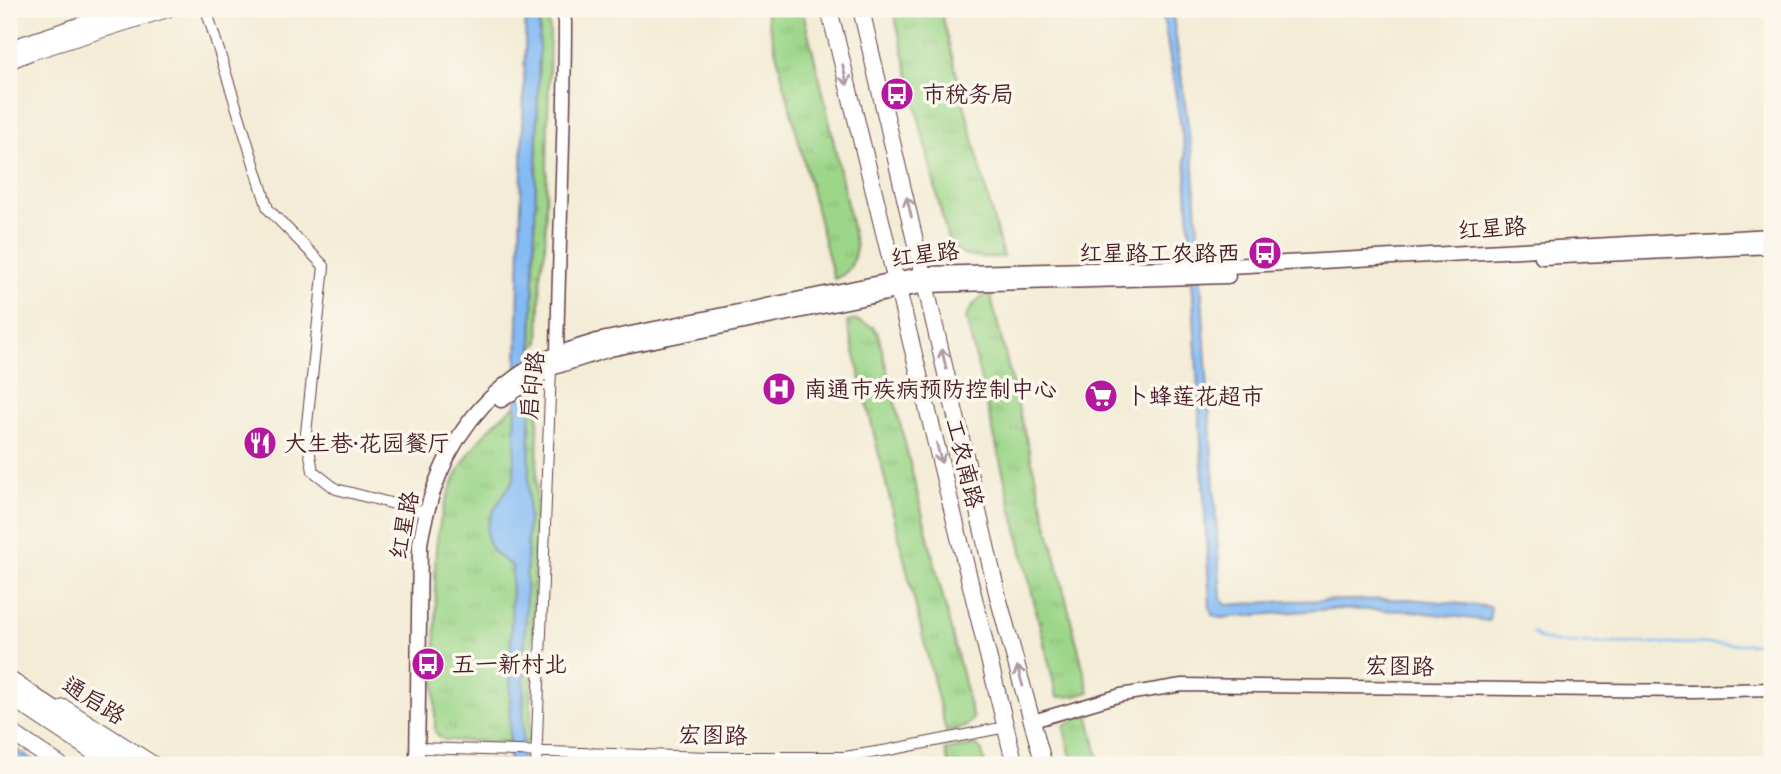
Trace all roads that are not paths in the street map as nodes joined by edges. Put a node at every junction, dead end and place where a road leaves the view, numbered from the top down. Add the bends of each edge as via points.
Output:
1 (130, 9) edge
2 (167, 9) edge
3 (206, 9) edge
4 (561, 9) edge
5 (829, 9) edge
6 (861, 9) edge
7 (9, 49) edge
8 (9, 61) edge
9 (1772, 236) edge
10 (1772, 246) edge
11 (1212, 272) junction
12 (925, 279) junction
13 (897, 286) junction
14 (557, 354) junction
15 (543, 368) junction
16 (509, 387) junction
17 (425, 512) junction
18 (9, 673) edge
19 (9, 679) edge
20 (1772, 689) edge
21 (9, 696) edge
22 (9, 704) edge
23 (1033, 722) junction
24 (1006, 727) junction
25 (9, 732) edge
26 (421, 748) junction
27 (533, 752) junction
28 (60, 765) edge
29 (99, 765) edge
30 (106, 765) edge
31 (113, 765) edge
32 (136, 765) edge
33 (153, 765) edge
34 (417, 765) edge
35 (425, 765) edge
36 (536, 765) edge
37 (1015, 765) edge
38 (1044, 765) edge

1 - 7 main road
2 - 8 main road
3 - 17 street via 268,209 324,266 306,433 313,471 336,489
4 - 14 street, 启印路 via 565,100
5 -> 13 main road, 工农南路
12 -> 6 main road, 工农南路
9 - 11 main road, 红星路
10 - 11 main road, 红星路
11 - 12 main road, 红星路
12 - 13 main road, 红星路
23 -> 12 main road, 工农南路 via 998,597
13 - 14 main road, 红星路 via 601,340
13 - 15 main road, 红星路
13 -> 24 main road, 工农南路
14 - 15 main road, 红星路
15 - 16 main road, 红星路
15 - 27 street, 启印路
16 - 17 main road, 红星路 via 478,410 460,433 439,471
16 - 26 main road, 红星路 via 466,438 433,519 426,580
17 - 26 main road, 红星路 via 418,573
18 - 33 main road, 通启路
19 - 32 main road
20 - 23 street, 宏图路 via 1182,685 1121,695
21 - 31 main road
22 - 29 main road
22 - 30 main road, 通启路
23 - 38 main road, 工农南路
24 - 27 street, 宏图路 via 845,757
24 - 37 main road, 工农南路
25 - 28 main road
26 - 27 street, 宏图路
26 - 34 main road, 红星路
26 - 35 main road, 红星路
27 - 36 street, 启印路

